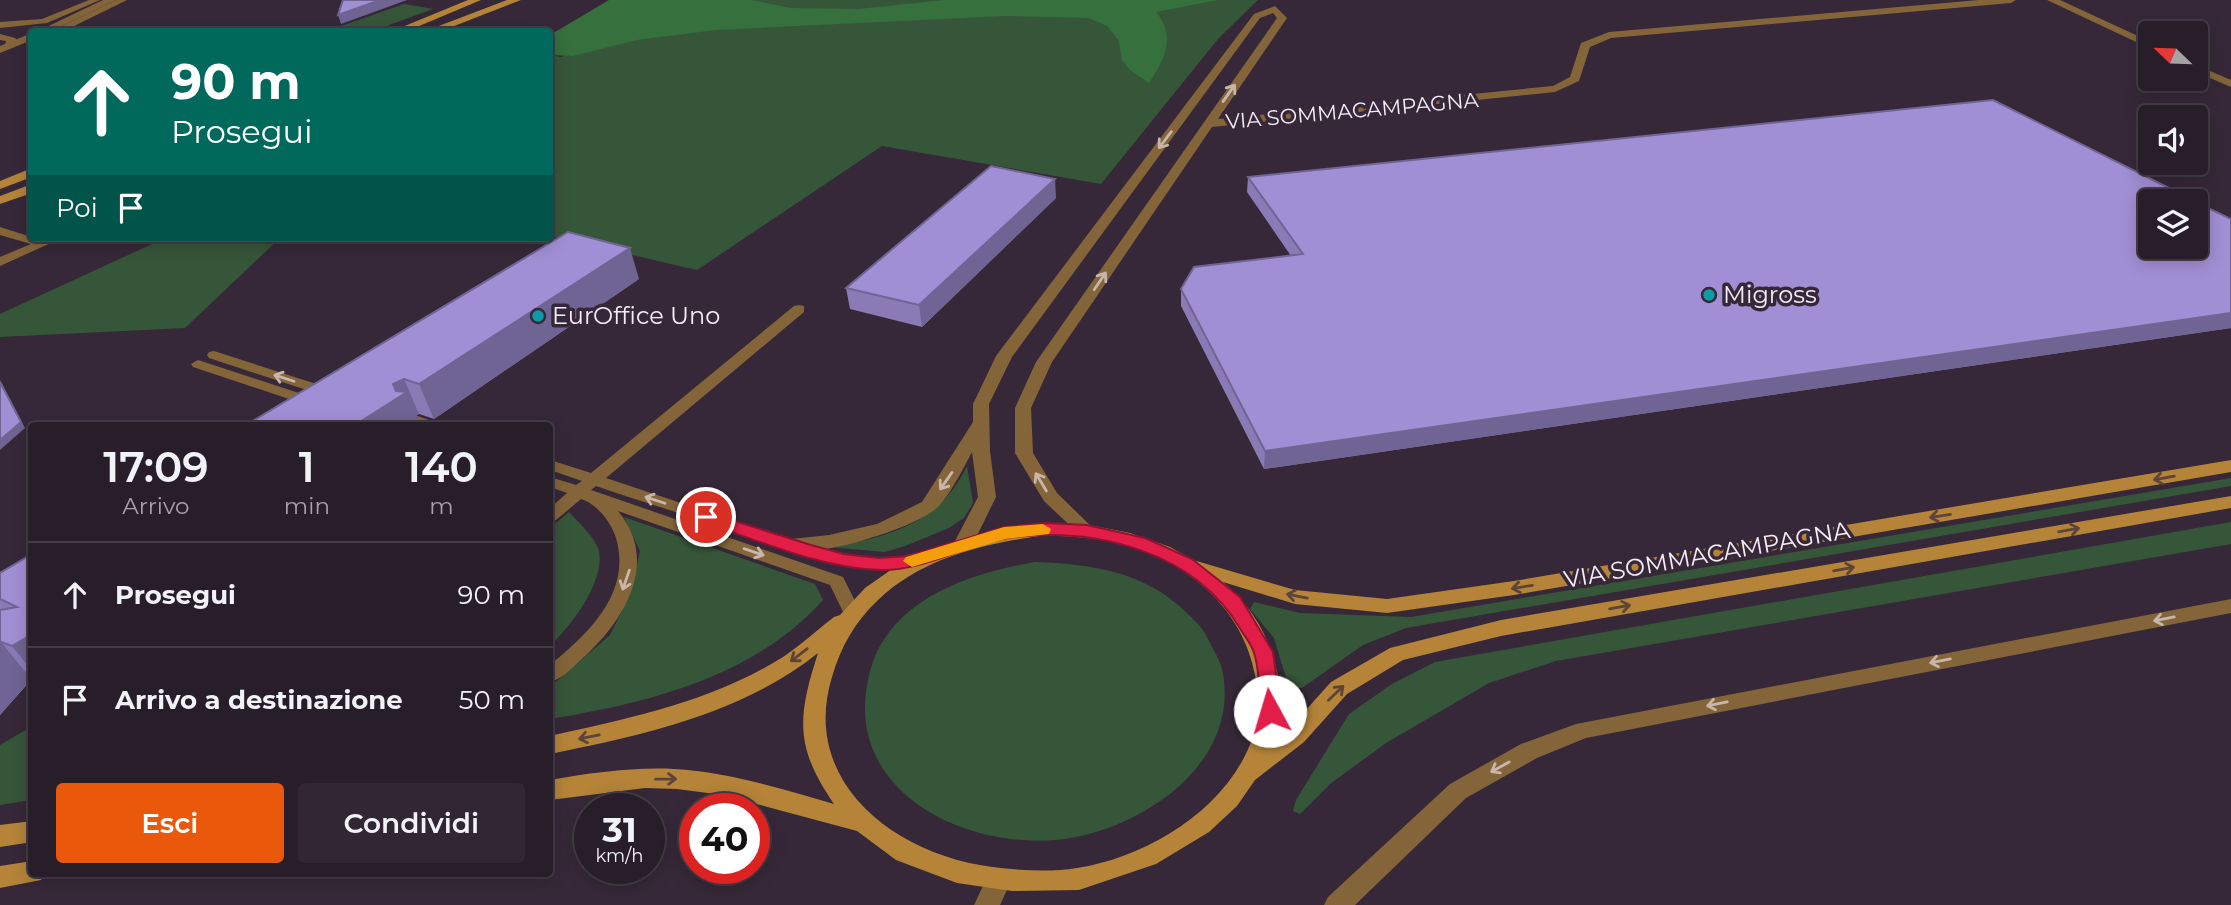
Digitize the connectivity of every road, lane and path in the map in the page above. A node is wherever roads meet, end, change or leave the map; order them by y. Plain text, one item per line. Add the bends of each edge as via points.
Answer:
1 (96, 0) edge
2 (111, 0) edge
3 (123, 0) edge
4 (476, 0) edge
5 (516, 0) edge
6 (2011, 0) edge
7 (2052, 0) edge
8 (2074, 0) edge
9 (1278, 5) edge
10 (0, 25) edge
11 (50, 28) edge
12 (63, 28) edge
13 (405, 28) edge
14 (439, 28) edge
15 (2138, 29) edge
16 (28, 38) edge
17 (2138, 40) edge
18 (2, 47) edge
19 (2208, 61) edge
20 (2231, 72) edge
21 (2208, 73) edge
22 (2231, 84) edge
23 (1207, 124) junction
24 (28, 173) edge
25 (0, 183) edge
26 (28, 190) edge
27 (0, 200) edge
28 (0, 231) edge
29 (28, 240) edge
30 (36, 242) edge
31 (47, 242) edge
32 (42, 244) junction
33 (0, 262) edge
34 (799, 309) dead end
35 (214, 355) dead end
36 (198, 364) dead end
37 (349, 399) edge
38 (331, 409) edge
39 (980, 422) junction
40 (2231, 466) edge
41 (553, 468) edge
42 (553, 483) edge
43 (590, 490) junction
44 (2231, 502) edge
45 (553, 514) edge
46 (1087, 531) junction
47 (964, 543) junction
48 (789, 545) junction
49 (933, 554) junction
50 (1186, 563) junction
51 (2231, 606) edge
52 (852, 613) junction
53 (553, 673) edge
54 (553, 744) edge
55 (1251, 772) junction
56 (553, 790) edge
57 (859, 821) junction
58 (28, 832) edge
59 (0, 836) edge
60 (28, 873) edge
61 (0, 877) edge
62 (998, 881) junction
63 (987, 905) edge
64 (1337, 905) edge

1 - 10 lane via 44,21
2 - 11 street
3 - 12 lane
4 - 13 street
5 - 14 street
6 - 23 street, VIA SOMMACAMPAGNA via 1609,35 1585,45 1575,79 1555,89
7 - 17 street
8 - 15 street
23 -> 9 street via 1282,18
9 -> 39 street via 1257,16 1004,356 981,404
16 - 18 street
19 - 20 street
21 - 22 street
46 -> 23 street via 1050,497 1024,453 1023,408 1044,362
24 - 25 street
26 - 27 street
28 - 29 lane
30 - 32 lane
31 - 32 lane
32 - 33 lane
34 - 43 lane
37 -> 35 lane
36 - 38 lane
39 - 47 street via 986,497
39 -> 48 street via 929,506 882,529
40 -> 50 street, VIA SOMMACAMPAGNA via 1387,606 1295,597
41 - 43 lane
42 - 43 lane
43 - 45 lane
48 -> 43 lane
43 -> 52 lane via 837,581
43 -> 53 lane via 622,529 631,566 615,610 586,647
55 -> 44 street, VIA SOMMACAMPAGNA via 1296,736 1339,688 1397,654 1502,628
46 - 47 street, VIA SOMMACAMPAGNA via 1004,533
46 - 50 street, VIA SOMMACAMPAGNA via 1139,542
47 - 49 street, VIA SOMMACAMPAGNA
48 - 49 lane via 879,564
49 - 52 street, VIA SOMMACAMPAGNA via 889,580
50 - 55 street, VIA SOMMACAMPAGNA via 1234,602 1264,652 1270,711
51 -> 64 street via 1584,730 1529,751 1458,790
52 -> 54 street, VIA SOMMACAMPAGNA via 792,662 705,705 629,729
52 - 57 street, VIA SOMMACAMPAGNA via 822,661 812,715 823,770
55 - 62 street, VIA SOMMACAMPAGNA via 1210,820 1149,858 1076,880
56 -> 57 street, VIA SOMMACAMPAGNA via 616,780 677,779 731,787
57 - 62 street, VIA SOMMACAMPAGNA via 898,849 944,870
58 - 59 street
60 - 61 street
62 - 63 street

